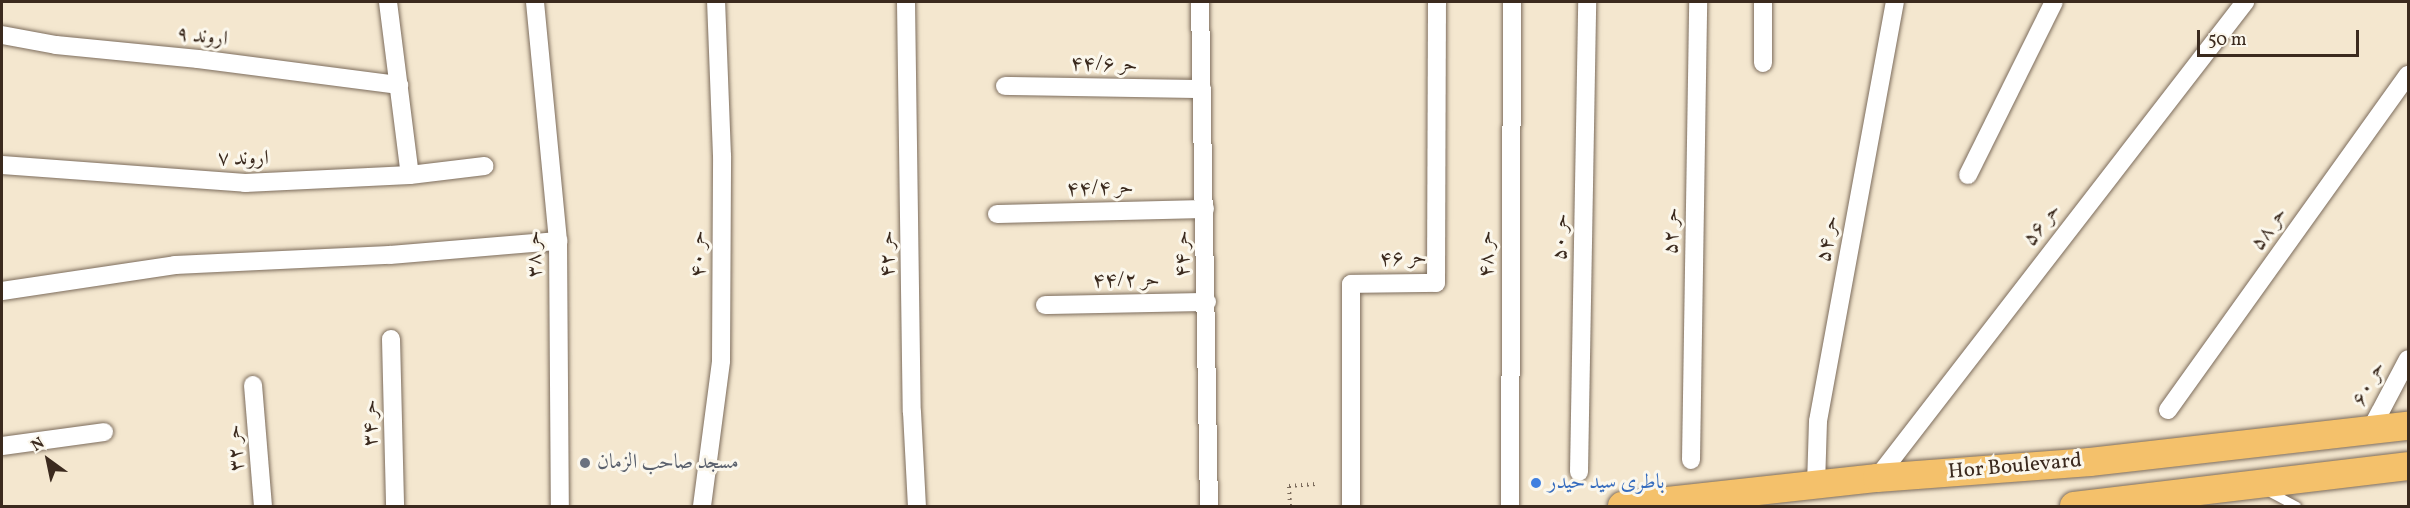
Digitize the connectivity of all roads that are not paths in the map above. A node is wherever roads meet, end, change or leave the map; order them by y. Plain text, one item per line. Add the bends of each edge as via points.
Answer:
1 (388, 2) edge
2 (535, 2) edge
3 (716, 2) edge
4 (906, 2) edge
5 (1200, 2) edge
6 (1437, 2) edge
7 (1512, 2) edge
8 (1587, 2) edge
9 (1698, 2) edge
10 (1763, 2) edge
11 (1895, 2) edge
12 (2054, 2) edge
13 (2245, 2) edge
14 (2, 34) edge
15 (1763, 63) dead end
16 (2409, 75) edge
17 (399, 85) junction
18 (1005, 86) dead end
19 (1202, 89) junction
20 (2, 165) edge
21 (484, 166) dead end
22 (410, 174) junction
23 (1968, 175) dead end
24 (1205, 208) junction
25 (997, 214) dead end
26 (558, 241) junction
27 (2, 291) edge
28 (1207, 302) junction
29 (1046, 305) dead end
30 (391, 339) dead end
31 (2409, 359) edge
32 (253, 385) dead end
33 (2168, 411) dead end
34 (2409, 426) edge
35 (2370, 431) junction
36 (104, 432) dead end
37 (2, 446) edge
38 (1691, 460) dead end
39 (2090, 462) junction
40 (2409, 466) edge
41 (1579, 472) dead end
42 (1876, 478) junction
43 (1816, 485) junction
44 (2256, 485) junction
45 (2084, 506) edge
46 (263, 507) edge
47 (395, 507) edge
48 (560, 507) edge
49 (702, 507) edge
50 (917, 507) edge
51 (1209, 507) edge
52 (1351, 507) edge
53 (1510, 507) edge
54 (1622, 507) edge
55 (2296, 507) edge

1 - 17 street
2 - 26 street, حر ۳۸
3 - 49 street, حر ۴۰ via 722,156 721,361
4 - 50 street, حر ۴۲
5 - 19 street, حر ۴۴
6 - 52 street, حر ۴۶ via 1436,283 1351,284
7 - 53 street, حر ۴۸
8 - 41 street, حر ۵۰
9 - 38 street, حر ۵۲
10 - 15 street
11 - 43 street, حر ۵۴ via 1818,421
12 - 23 street
13 - 42 street, حر ۵۶
14 - 17 street, اروند ۹ via 56,45
16 - 33 street, حر ۵۸
17 - 22 street
18 - 19 street, حر ۴۴/۶
19 - 24 street, حر ۴۴
20 - 22 street, اروند ۷ via 245,183
21 - 22 street, اروند ۷
24 - 25 street, حر ۴۴/۴
24 - 28 street, حر ۴۴
26 - 27 street via 390,255 175,265
26 - 48 street, حر ۳۸
28 - 29 street, حر ۴۴/۲
28 - 51 street, حر ۴۴
30 - 47 street, حر ۳۴
31 - 35 street, حر ۶۰
32 - 46 street, حر ۳۲
34 - 35 main road, Hor Boulevard
35 - 39 main road, Hor Boulevard
36 - 37 street
39 - 42 main road, Hor Boulevard
39 - 45 main road
40 - 44 main road
42 - 43 main road, Hor Boulevard
43 - 54 main road, Hor Boulevard
44 - 45 main road
44 - 55 lane

